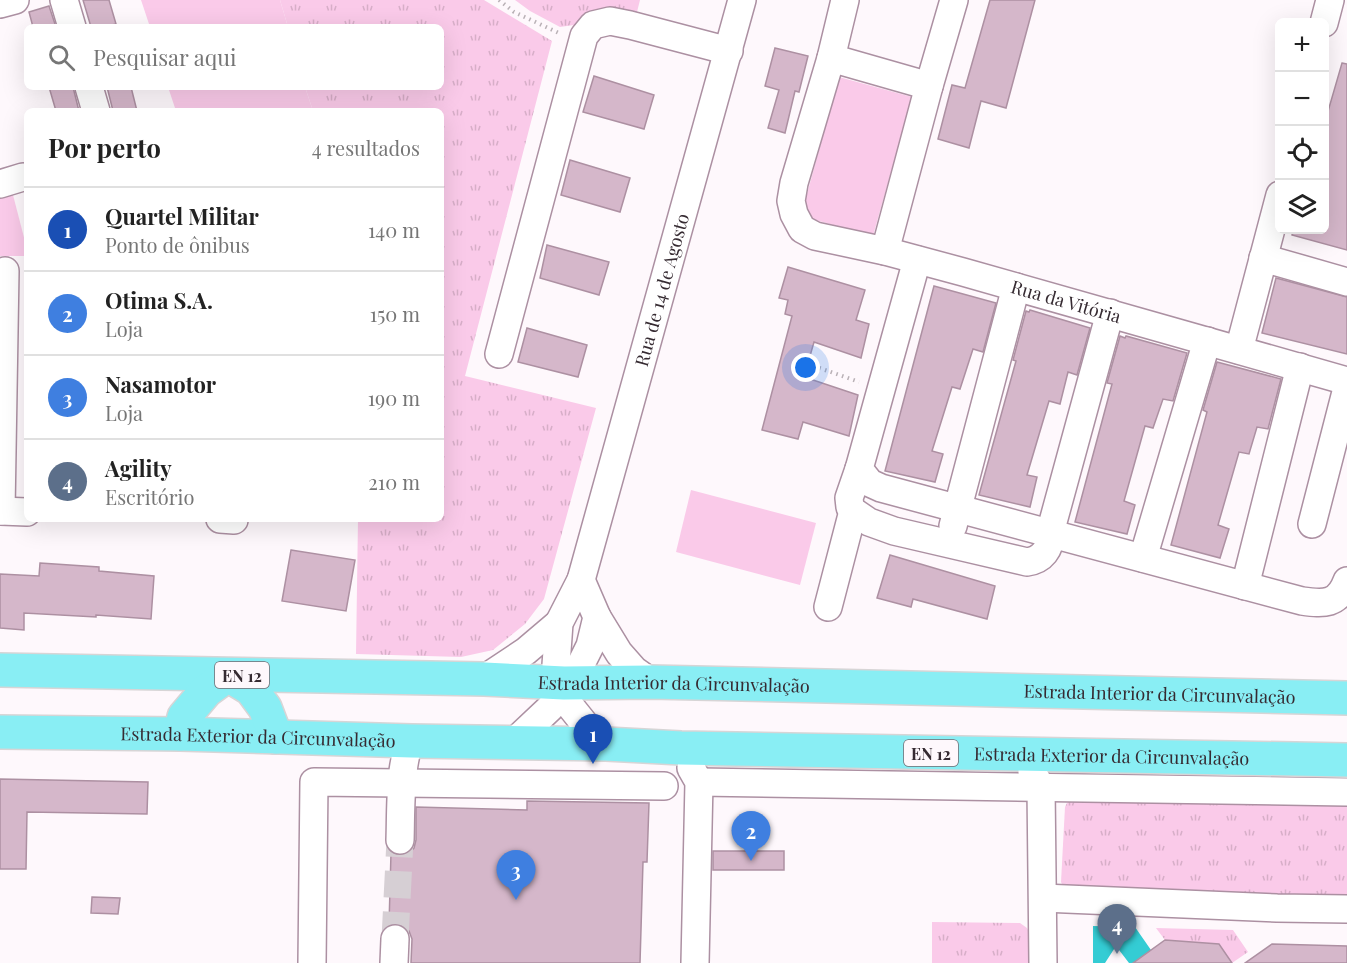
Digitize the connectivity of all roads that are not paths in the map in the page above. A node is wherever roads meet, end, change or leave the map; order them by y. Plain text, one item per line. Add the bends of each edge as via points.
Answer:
1 (15, 0) edge
2 (64, 0) edge
3 (742, 0) edge
4 (845, 0) edge
5 (954, 0) edge
6 (1330, 0) edge
7 (0, 4) edge
8 (1325, 18) edge
9 (71, 24) edge
10 (729, 51) junction
11 (831, 58) junction
12 (929, 86) junction
13 (90, 90) edge
14 (95, 108) edge
15 (1275, 214) edge
16 (885, 251) junction
17 (1263, 258) junction
18 (917, 260) junction
19 (11, 271) edge
20 (1347, 282) edge
21 (1016, 287) junction
22 (1110, 314) junction
23 (1207, 341) junction
24 (1239, 350) junction
25 (498, 354) dead end
26 (1300, 367) junction
27 (1347, 381) edge
28 (1347, 388) edge
29 (859, 469) junction
30 (957, 509) junction
31 (0, 511) edge
32 (853, 511) junction
33 (24, 512) edge
34 (1312, 524) dead end
35 (1050, 533) junction
36 (948, 544) junction
37 (1143, 558) junction
38 (581, 580) junction
39 (1347, 581) edge
40 (1245, 586) junction
41 (828, 607) dead end
42 (597, 617) junction
43 (559, 623) junction
44 (0, 670) edge
45 (228, 675) junction
46 (484, 679) junction
47 (651, 682) junction
48 (564, 683) junction
49 (1347, 698) edge
50 (0, 732) edge
51 (180, 734) junction
52 (276, 737) junction
53 (412, 741) junction
54 (514, 742) junction
55 (606, 744) junction
56 (681, 748) junction
57 (1022, 754) junction
58 (1151, 756) junction
59 (1347, 760) edge
60 (402, 782) junction
61 (699, 782) junction
62 (663, 786) dead end
63 (1041, 787) junction
64 (1177, 788) junction
65 (1347, 792) edge
66 (400, 840) tunnel mouth
67 (1043, 898) junction
68 (1347, 909) edge
69 (312, 963) edge
70 (695, 963) edge
71 (1043, 963) edge

1 - 7 street
2 - 9 street
3 - 10 street, Rua de 14 de Agosto
4 - 11 street
5 - 12 street
6 - 8 street
10 - 25 street via 610,21 593,25 584,36
10 - 38 street, Rua de 14 de Agosto
11 - 12 street
11 - 16 street, Rua da Vitória via 790,201 802,229 815,236
12 - 16 street
13 - 14 street
15 - 17 street
16 - 18 street, Rua da Vitória
17 - 20 street
17 - 24 street
18 - 21 street, Rua da Vitória
18 - 29 street
19 - 31 street
21 - 22 street, Rua da Vitória
21 - 30 street
22 - 23 street, Rua da Vitória
22 - 35 street
23 - 24 street, Rua da Vitória
23 - 37 street
24 - 26 street, Rua da Vitória
26 - 27 street, Rua da Vitória
26 - 40 street
28 - 34 street
29 - 30 street via 875,486
29 - 32 street via 849,498
30 - 35 street
30 - 36 street
31 - 33 street
32 - 36 street via 894,531
32 - 41 street
35 - 36 street via 1045,553 1027,562
35 - 37 street
37 - 40 street
38 - 42 street
38 - 43 street, Rua de 14 de Agosto
39 - 40 street via 1342,594 1319,604
42 - 47 street via 634,670
42 - 48 street via 581,664
43 - 46 street, Rua de 14 de Agosto
43 - 48 street, Rua de 14 de Agosto via 556,665
44 - 45 main road, Estrada Interior da Circunvalação / EN 12
45 - 46 main road, Estrada Interior da Circunvalação / EN 12
45 - 51 main road via 206,691 184,717
45 - 52 main road via 251,689 265,708
46 - 48 main road, Estrada Interior da Circunvalação / EN 12
47 - 48 main road, Estrada Interior da Circunvalação / EN 12
47 - 49 main road, Estrada Interior da Circunvalação / EN 12
48 - 54 street via 550,708
48 - 55 street, Rua de 14 de Agosto via 571,707
50 - 51 main road, Estrada Exterior da Circunvalação / EN 12
51 - 52 main road, Estrada Exterior da Circunvalação / EN 12
52 - 53 main road, Estrada Exterior da Circunvalação / EN 12
53 - 54 main road, Estrada Exterior da Circunvalação / EN 12
53 - 60 street via 403,761
54 - 55 main road, Estrada Exterior da Circunvalação / EN 12
55 - 56 main road, Estrada Exterior da Circunvalação / EN 12
56 - 57 main road, Estrada Exterior da Circunvalação / EN 12
56 - 61 street
57 - 58 main road, Estrada Exterior da Circunvalação / EN 12
57 - 63 street
58 - 59 main road, Estrada Exterior da Circunvalação / EN 12
58 - 64 street
60 - 62 street
60 - 66 street
60 - 69 street via 314,782
61 - 63 street
61 - 70 street
63 - 64 street
63 - 67 street
64 - 65 street
67 - 68 street
67 - 71 street

